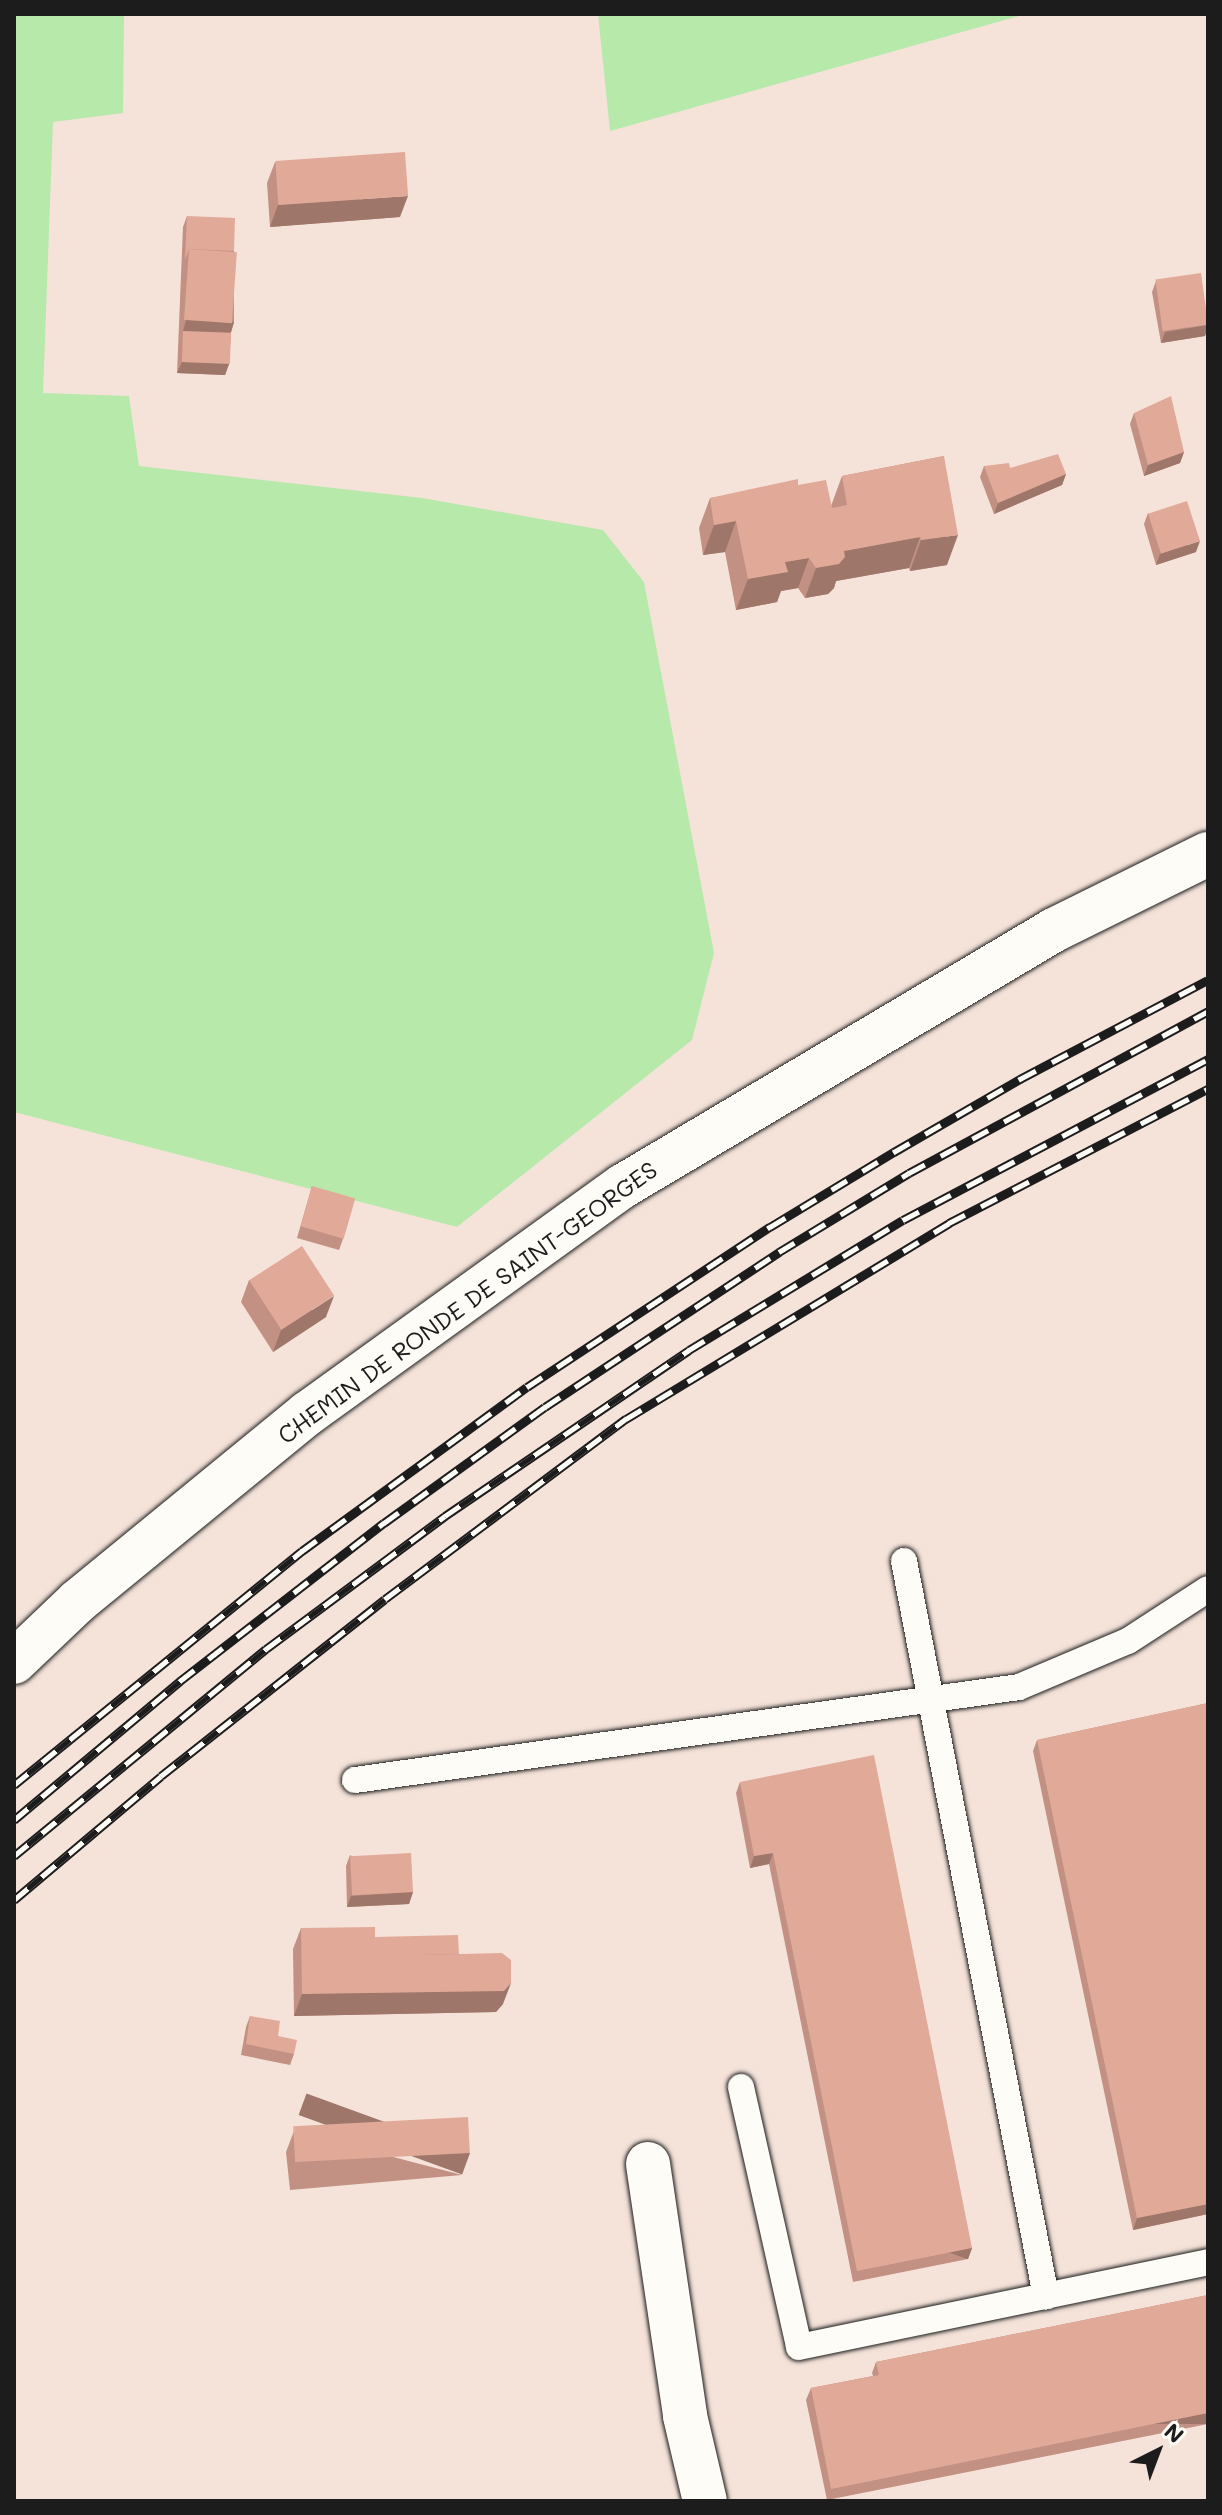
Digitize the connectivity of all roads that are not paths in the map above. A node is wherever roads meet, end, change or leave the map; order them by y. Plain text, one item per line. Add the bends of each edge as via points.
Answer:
1 (1208, 854) edge
2 (904, 1561) dead end
3 (1208, 1589) edge
4 (14, 1662) edge
5 (931, 1700) junction
6 (355, 1780) dead end
7 (741, 2087) dead end
8 (648, 2164) dead end
9 (1208, 2262) edge
10 (1046, 2296) junction
11 (705, 2501) edge

1 - 4 street, CHEMIN DE RONDE DE SAINT-GEORGES via 1054,930 623,1186 308,1413 78,1601
2 - 5 lane
3 - 5 lane via 1128,1641 1019,1687
5 - 6 lane
5 - 10 lane
7 - 10 lane via 799,2347
8 - 11 street via 685,2416
9 - 10 lane

